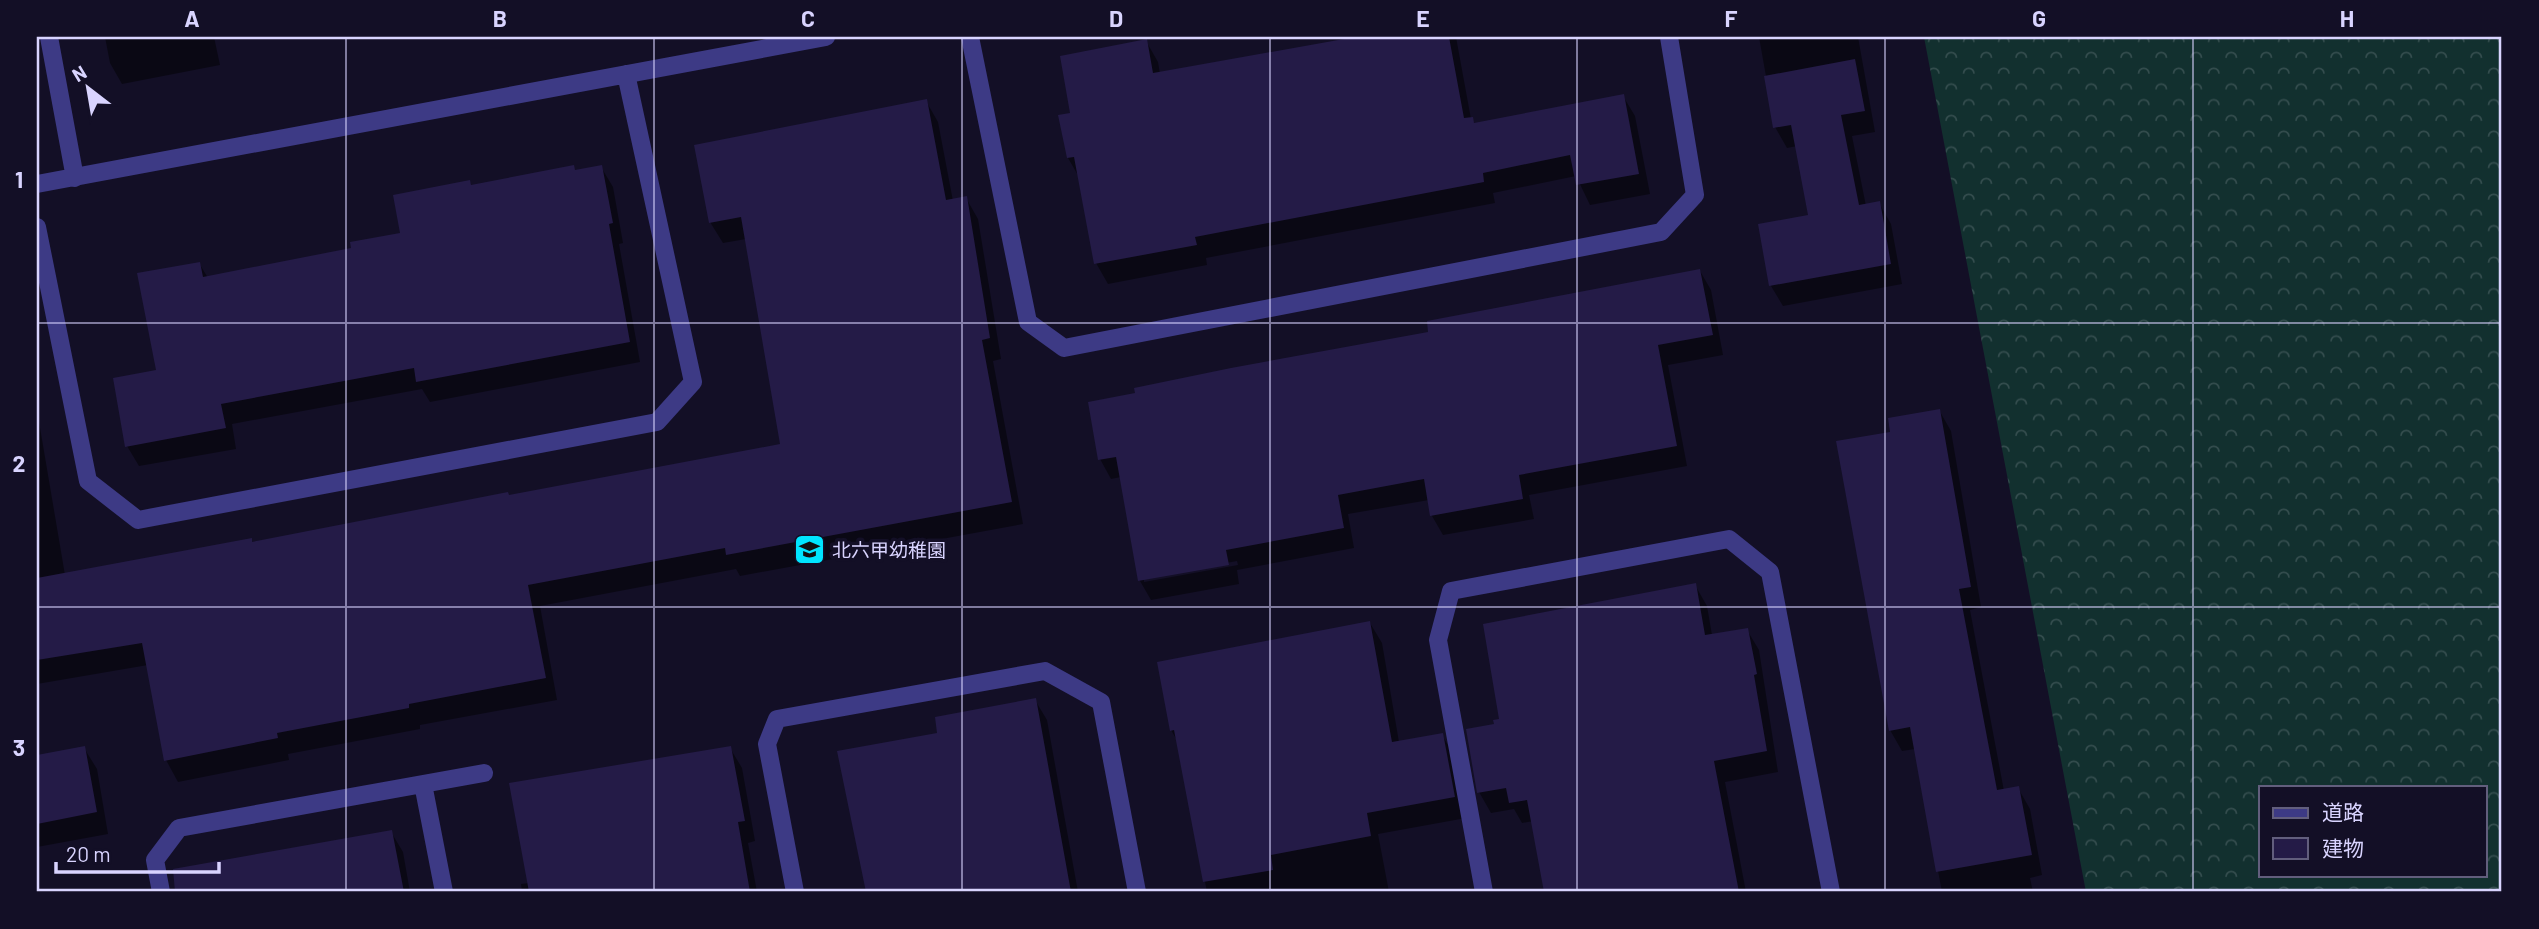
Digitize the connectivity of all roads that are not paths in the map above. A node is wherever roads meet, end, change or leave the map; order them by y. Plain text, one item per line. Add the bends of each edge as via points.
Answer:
1 (48, 37) edge
2 (826, 37) edge
3 (970, 37) edge
4 (1668, 37) edge
5 (626, 74) junction
6 (75, 178) junction
7 (37, 184) edge
8 (37, 227) edge
9 (484, 773) dead end
10 (423, 784) junction
11 (161, 892) edge
12 (444, 892) edge
13 (794, 892) edge
14 (1137, 892) edge
15 (1484, 892) edge
16 (1831, 892) edge

1 - 6 street
2 - 5 street
3 - 4 street via 1028,321 1064,348 1661,232 1695,195
5 - 6 street
5 - 8 street via 693,382 657,422 138,520 88,481
6 - 7 street
9 - 10 street
10 - 11 street via 179,828 155,860
10 - 12 street
13 - 14 street via 767,744 777,719 1045,671 1101,702
15 - 16 street via 1438,640 1451,591 1729,539 1770,572

